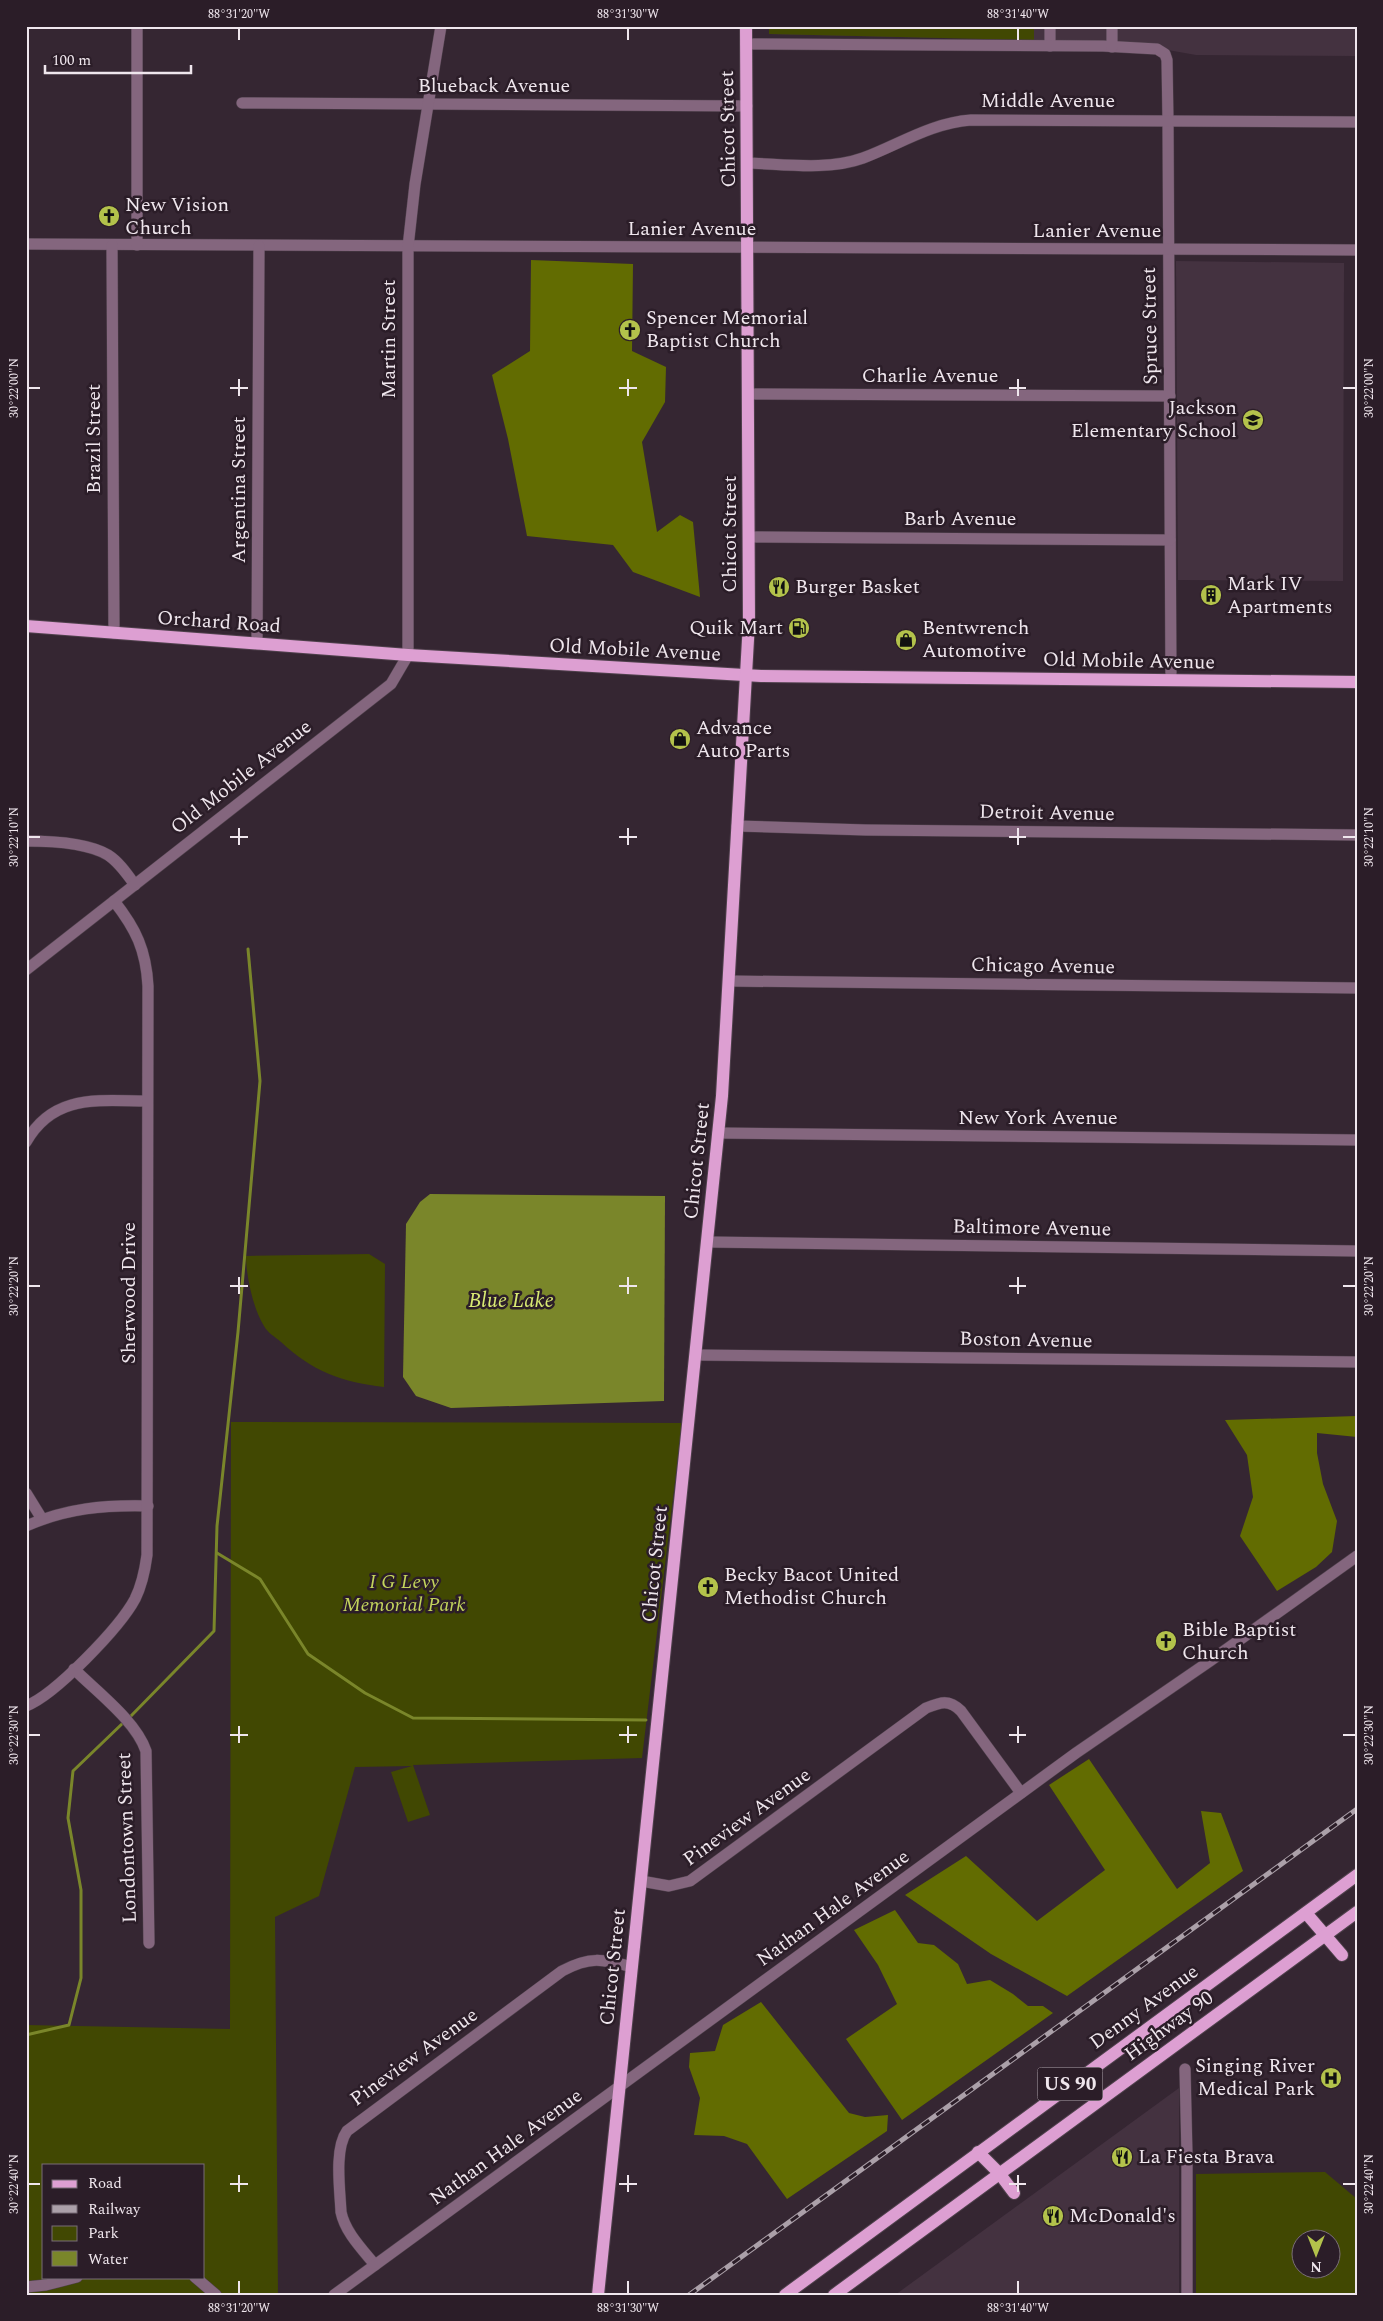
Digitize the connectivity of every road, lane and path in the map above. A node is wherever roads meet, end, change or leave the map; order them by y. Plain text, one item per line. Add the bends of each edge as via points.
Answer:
1 (137, 26) edge
2 (441, 26) edge
3 (746, 26) edge
4 (1050, 26) edge
5 (1112, 26) edge
6 (746, 44) junction
7 (1050, 46) junction
8 (1112, 47) junction
9 (242, 102) dead end
10 (428, 104) junction
11 (747, 106) junction
12 (1168, 121) junction
13 (1357, 122) edge
14 (747, 163) junction
15 (26, 244) edge
16 (112, 245) junction
17 (136, 245) junction
18 (259, 246) junction
19 (408, 246) junction
20 (748, 248) junction
21 (1168, 250) junction
22 (1357, 250) edge
23 (749, 394) junction
24 (1170, 396) junction
25 (749, 537) junction
26 (1170, 540) junction
27 (26, 626) edge
28 (114, 633) junction
29 (257, 644) junction
30 (408, 655) junction
31 (747, 676) junction
32 (1171, 680) junction
33 (1357, 682) edge
34 (737, 826) junction
35 (1357, 834) edge
36 (26, 841) edge
37 (135, 884) junction
38 (114, 901) junction
39 (26, 970) edge
40 (729, 981) junction
41 (1357, 988) edge
42 (147, 1101) junction
43 (718, 1133) junction
44 (1357, 1140) edge
45 (26, 1142) edge
46 (708, 1242) junction
47 (1357, 1251) edge
48 (696, 1355) junction
49 (1357, 1362) edge
50 (26, 1493) edge
51 (148, 1506) junction
52 (42, 1519) junction
53 (26, 1526) edge
54 (1357, 1556) edge
55 (74, 1669) junction
56 (26, 1706) edge
57 (1021, 1793) junction
58 (1357, 1875) edge
59 (641, 1881) junction
60 (1357, 1912) edge
61 (1306, 1913) junction
62 (1325, 1935) junction
63 (149, 1943) dead end
64 (1342, 1955) dead end
65 (632, 1967) junction
66 (1185, 2069) dead end
67 (619, 2087) junction
68 (978, 2152) junction
69 (1000, 2173) junction
70 (1014, 2193) dead end
71 (375, 2265) junction
72 (73, 2278) edge
73 (196, 2278) edge
74 (26, 2287) edge
75 (216, 2295) edge
76 (334, 2295) edge
77 (598, 2295) edge
78 (785, 2295) edge
79 (834, 2295) edge
80 (1187, 2295) edge

1 - 17 street
2 - 10 street, Martin Street
3 - 6 main road, Chicot Street
4 - 7 street
5 - 8 street
6 - 7 street
6 - 11 main road, Chicot Street
7 - 8 street
8 - 12 street, Spruce Street via 1157,49 1165,54
9 - 10 street, Blueback Avenue
10 - 11 street, Blueback Avenue
10 - 19 street, Martin Street
11 - 14 main road, Chicot Street
12 - 13 street, Middle Avenue
12 - 14 street, Middle Avenue via 957,121 918,133 846,163
12 - 21 street, Spruce Street
14 - 20 main road, Chicot Street
15 - 16 street, Lanier Avenue
16 - 17 street, Lanier Avenue
16 - 28 street, Brazil Street
17 - 18 street, Lanier Avenue
18 - 19 street, Lanier Avenue
18 - 29 street, Argentina Street
19 - 20 street, Lanier Avenue
19 - 30 street, Martin Street
20 - 21 street, Lanier Avenue
20 - 23 main road, Chicot Street
21 - 22 street, Lanier Avenue
21 - 24 street, Spruce Street
23 - 24 street, Charlie Avenue
23 - 25 main road, Chicot Street
24 - 26 street, Spruce Street
25 - 26 street, Barb Avenue
25 - 31 main road, Chicot Street
26 - 32 street, Spruce Street
27 - 28 main road, Orchard Road
28 - 29 main road, Orchard Road
29 - 30 main road, Orchard Road
30 - 31 main road, Old Mobile Avenue
30 - 37 street, Old Mobile Avenue via 391,684
31 - 32 main road, Old Mobile Avenue
31 - 34 main road, Chicot Street
32 - 33 main road, Old Mobile Avenue
34 - 35 street, Detroit Avenue
34 - 40 main road, Chicot Street
36 - 37 street via 96,849 117,862
37 - 38 street, Old Mobile Avenue
38 - 39 street, Old Mobile Avenue
38 - 42 street, Sherwood Drive via 138,937 147,970
40 - 41 street, Chicago Avenue
40 - 43 main road, Chicot Street
42 - 45 street via 84,1101 60,1108 45,1118
42 - 51 street, Sherwood Drive
43 - 44 street, New York Avenue
43 - 46 main road, Chicot Street
46 - 47 street, Baltimore Avenue
46 - 48 main road, Chicot Street
48 - 49 street, Boston Avenue
48 - 59 main road, Chicot Street
50 - 52 street
51 - 52 street via 99,1506
51 - 55 street, Sherwood Drive via 145,1570 136,1598 118,1626
52 - 53 street
54 - 57 street, Nathan Hale Avenue
55 - 56 street, Sherwood Drive via 52,1691
55 - 63 street, Londontown Street via 134,1728 146,1751
57 - 59 street, Pineview Avenue via 971,1722 949,1702 943,1702 926,1708 690,1881 669,1886
57 - 67 street, Nathan Hale Avenue
58 - 61 main road, Denny Avenue / US 90
59 - 65 main road, Chicot Street
60 - 62 main road, Highway 90 / US 90
61 - 62 main road
61 - 68 main road, Denny Avenue / US 90
62 - 64 main road
62 - 69 main road, Highway 90 / US 90
65 - 67 main road, Chicot Street
65 - 71 street, Pineview Avenue via 590,1959 562,1971 347,2131 342,2137 339,2152 341,2212 351,2234
66 - 80 street
67 - 71 street, Nathan Hale Avenue
67 - 77 main road, Chicot Street
68 - 69 main road
68 - 78 main road, Denny Avenue / US 90
69 - 70 main road
69 - 79 main road, Highway 90 / US 90
71 - 76 street, Nathan Hale Avenue
72 - 74 street
73 - 75 street

